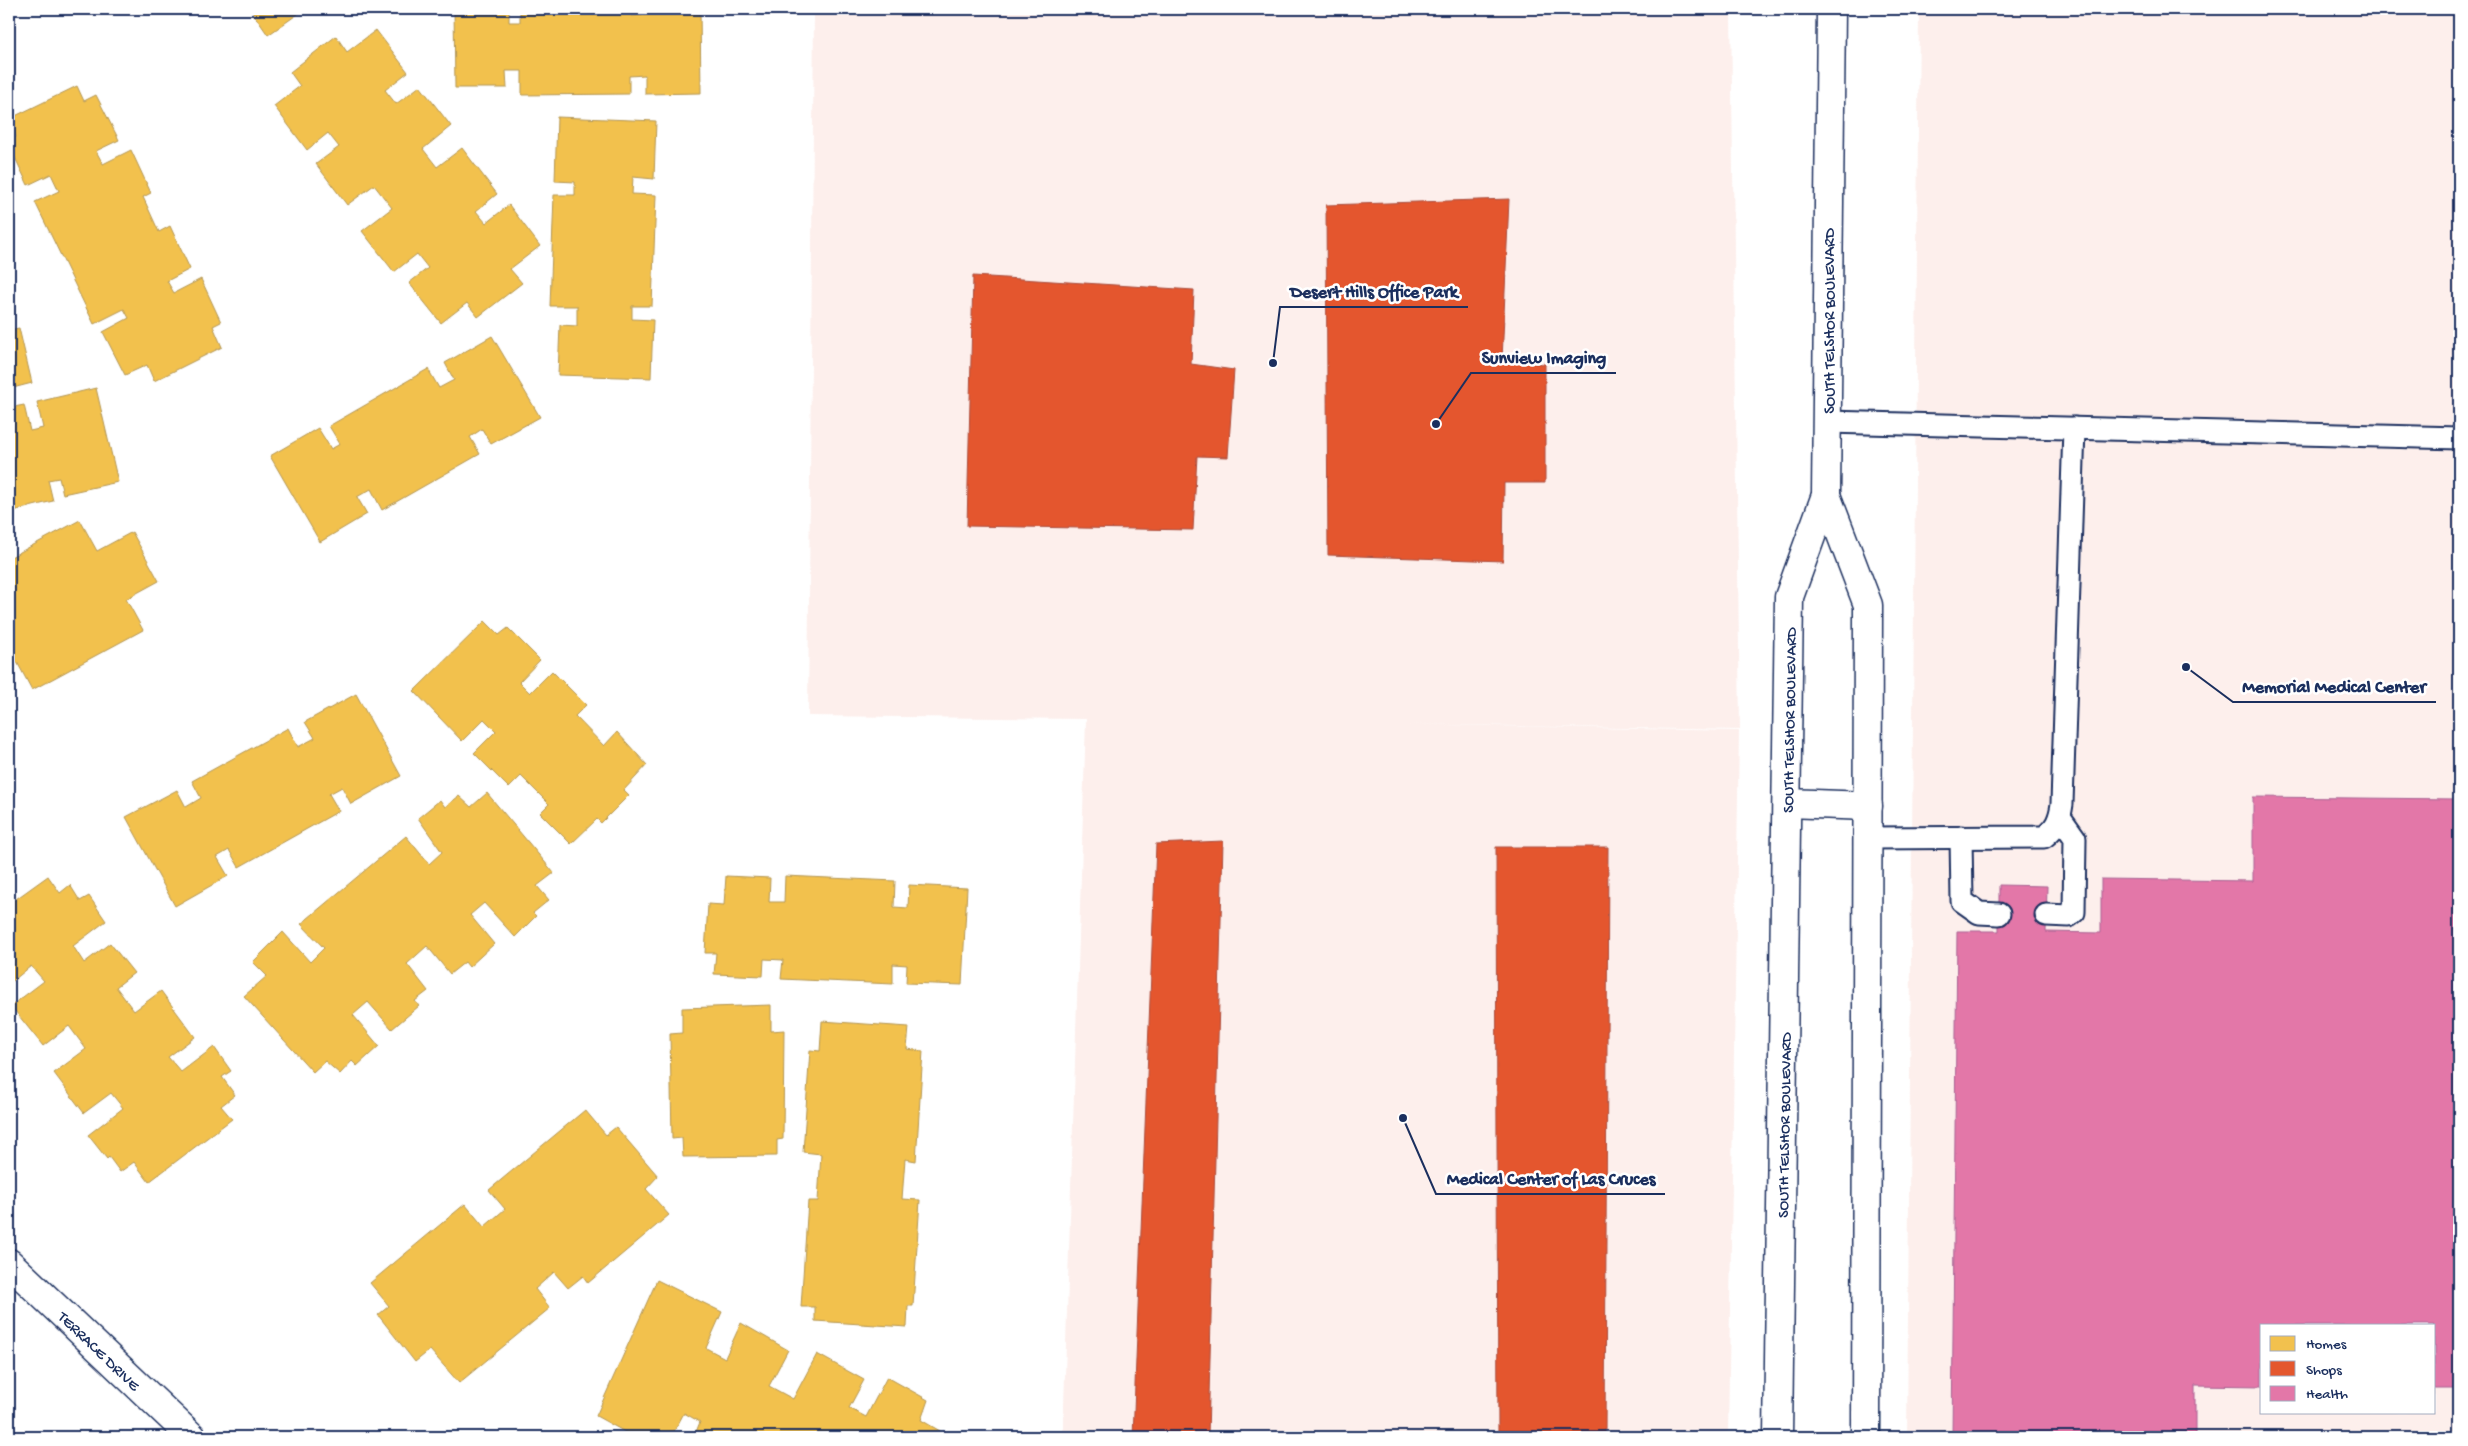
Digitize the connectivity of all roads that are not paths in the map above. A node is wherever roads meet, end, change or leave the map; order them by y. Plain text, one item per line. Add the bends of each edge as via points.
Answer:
1 (1831, 9) edge
2 (1827, 422) junction
3 (2074, 428) junction
4 (2459, 438) edge
5 (1826, 495) junction
6 (1787, 803) junction
7 (1868, 806) junction
8 (2061, 811) junction
9 (1961, 837) junction
10 (1868, 838) junction
11 (1999, 914) dead end
12 (2046, 916) dead end
13 (9, 1263) edge
14 (192, 1437) edge
15 (1778, 1437) edge
16 (1866, 1437) edge

1 - 2 main road, SOUTH TELSHOR BOULEVARD
2 - 3 lane
2 - 5 main road, SOUTH TELSHOR BOULEVARD
3 - 4 lane
3 - 8 lane
5 - 6 main road, SOUTH TELSHOR BOULEVARD via 1790,597
5 - 7 main road via 1868,605
6 - 7 main road
6 - 15 main road, SOUTH TELSHOR BOULEVARD
7 - 10 main road
8 - 9 lane via 2053,830 2044,837
8 - 12 lane via 2075,838 2074,912 2069,916
9 - 10 lane
9 - 11 lane via 1962,900 1979,914
10 - 16 main road
13 - 14 main road, TERRACE DRIVE

